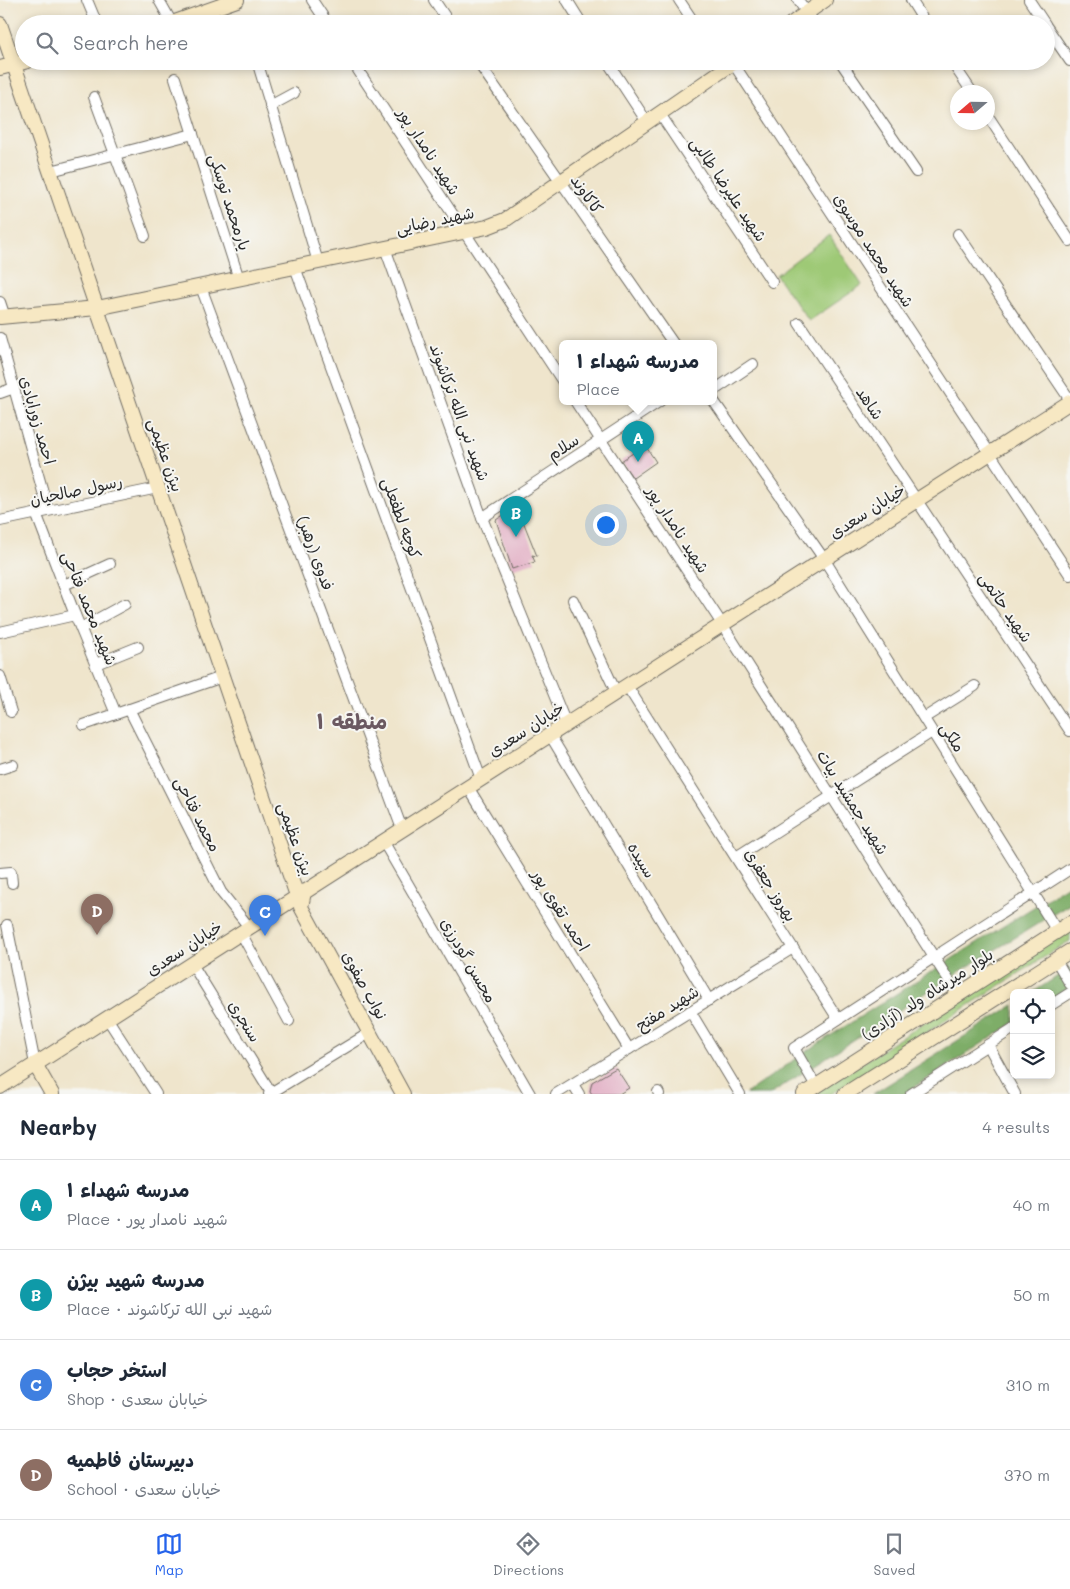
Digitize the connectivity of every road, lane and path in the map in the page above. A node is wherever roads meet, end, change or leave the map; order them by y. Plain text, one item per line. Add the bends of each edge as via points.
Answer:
1 (87, 0) edge
2 (159, 0) edge
3 (236, 0) edge
4 (312, 0) edge
5 (434, 0) edge
6 (567, 0) edge
7 (679, 0) edge
8 (798, 0) edge
9 (825, 0) edge
10 (911, 0) edge
11 (1029, 0) edge
12 (93, 15) edge
13 (166, 15) edge
14 (193, 15) edge
15 (322, 15) edge
16 (444, 15) edge
17 (576, 15) edge
18 (689, 15) edge
19 (809, 15) edge
20 (813, 15) edge
21 (920, 15) edge
22 (1039, 15) edge
23 (1, 30) edge
24 (1055, 38) edge
25 (1070, 61) edge
26 (7, 66) edge
27 (260, 70) edge
28 (358, 70) edge
29 (483, 70) edge
30 (613, 70) edge
31 (721, 70) edge
32 (733, 70) edge
33 (846, 70) edge
34 (957, 70) edge
35 (175, 78) dead end
36 (967, 85) edge
37 (294, 92) dead end
38 (94, 98) dead end
39 (270, 106) junction
40 (660, 114) junction
41 (648, 122) junction
42 (995, 127) edge
43 (193, 134) junction
44 (115, 155) junction
45 (51, 172) junction
46 (916, 172) dead end
47 (561, 182) junction
48 (464, 232) junction
49 (958, 234) dead end
50 (145, 236) dead end
51 (1070, 242) edge
52 (385, 248) junction
53 (318, 262) junction
54 (295, 267) junction
55 (239, 279) junction
56 (772, 282) dead end
57 (201, 287) junction
58 (0, 302) edge
59 (97, 308) junction
60 (3, 317) edge
61 (799, 323) dead end
62 (671, 340) edge
63 (1, 343) edge
64 (753, 364) dead end
65 (559, 376) edge
66 (14, 388) junction
67 (717, 388) edge
68 (0, 393) edge
69 (1070, 401) edge
70 (578, 405) edge
71 (654, 405) edge
72 (716, 405) edge
73 (601, 440) junction
74 (990, 453) junction
75 (158, 488) junction
76 (916, 500) junction
77 (48, 510) junction
78 (36, 513) junction
79 (482, 518) junction
80 (0, 521) edge
81 (824, 559) junction
82 (110, 564) dead end
83 (1070, 575) edge
84 (64, 585) junction
85 (573, 600) dead end
86 (125, 604) dead end
87 (75, 615) junction
88 (722, 624) junction
89 (81, 628) junction
90 (0, 632) edge
91 (138, 647) dead end
92 (96, 664) junction
93 (0, 676) edge
94 (222, 676) junction
95 (975, 686) dead end
96 (621, 689) junction
97 (129, 709) junction
98 (11, 712) dead end
99 (116, 714) junction
100 (924, 718) junction
101 (566, 724) junction
102 (84, 725) dead end
103 (1070, 731) edge
104 (932, 732) junction
105 (550, 735) junction
106 (13, 765) dead end
107 (0, 769) edge
108 (481, 779) junction
109 (468, 787) junction
110 (832, 796) junction
111 (402, 829) junction
112 (383, 841) junction
113 (736, 857) junction
114 (1070, 869) edge
115 (0, 873) edge
116 (12, 883) dead end
117 (304, 892) junction
118 (1033, 893) junction
119 (1070, 923) edge
120 (7, 925) dead end
121 (245, 930) junction
122 (1057, 931) junction
123 (793, 948) junction
124 (1070, 951) edge
125 (934, 958) junction
126 (1056, 960) junction
127 (192, 964) junction
128 (1070, 984) edge
129 (1070, 993) edge
130 (958, 995) junction
131 (709, 1000) junction
132 (1055, 1002) edge
133 (690, 1011) junction
134 (107, 1018) junction
135 (838, 1018) junction
136 (289, 1021) dead end
137 (1010, 1031) edge
138 (371, 1032) junction
139 (988, 1045) junction
140 (628, 1049) junction
141 (35, 1064) junction
142 (573, 1084) junction
143 (816, 1086) junction
144 (0, 1087) edge
145 (52, 1094) edge
146 (156, 1094) edge
147 (271, 1094) edge
148 (404, 1094) edge
149 (530, 1094) edge
150 (556, 1094) edge
151 (579, 1094) edge
152 (740, 1094) edge
153 (804, 1094) edge
154 (845, 1094) edge
155 (910, 1094) edge
156 (1015, 1094) edge

1 - 12 street
2 - 13 street
3 - 14 main road
4 - 15 street
5 - 16 street
6 - 17 street
7 - 18 street
8 - 19 street
9 - 20 main road
10 - 21 street
11 - 22 street
23 - 26 main road, بیژن عظیمی
24 - 25 street
26 - 45 main road, بیژن عظیمی
27 - 39 street
28 - 48 street, شهید نامدار پور
29 - 47 street, کاکاوند
30 - 41 street
31 - 40 main road, شهید رضایی
32 - 74 street, شهید محمد موسوی
33 - 46 street
34 - 36 street
35 - 43 street, یارمحمد توسکی
37 - 39 street
38 - 44 street
39 - 53 street
40 - 41 main road, شهید رضایی
40 - 56 street, شهید علیرضا طالبی
41 - 47 main road, شهید رضایی
42 - 51 street
43 - 44 street
43 - 55 street, یارمحمد توسکی
44 - 45 street
44 - 50 street
45 - 59 main road, بیژن عظیمی
47 - 48 main road, شهید رضایی via 506,220
47 - 62 street, کاکاوند
48 - 52 main road, شهید رضایی
48 - 65 street, شهید نامدار پور
49 - 69 street
52 - 53 main road, شهید رضایی
52 - 79 street, شهید نبی الله ترکاشوند
53 - 54 main road, شهید رضایی
54 - 55 main road, شهید رضایی
54 - 108 street, کوچه لطفعلی
55 - 57 main road, شهید رضایی
57 - 59 main road, شهید رضایی
57 - 111 street, فدوی (رهبر)
58 - 60 street
59 - 60 main road, شهید رضایی
59 - 75 main road, بیژن عظیمی
61 - 76 street, شاهد
63 - 66 street, احمد زورابادی
64 - 67 street
66 - 68 street
66 - 77 street, احمد زورابادی
69 - 74 main road, خیابان سعدی
70 - 73 street, شهید نامدار پور
71 - 73 street, سلام
72 - 81 street
73 - 79 street, سلام
73 - 88 street, شهید نامدار پور
74 - 76 main road, خیابان سعدی
74 - 83 street, شهید محمد موسوی
75 - 77 street, رسول صالحیان
75 - 94 main road, بیژن عظیمی
76 - 81 main road, خیابان سعدی
76 - 103 street, شهید حاتمی
77 - 78 street, رسول صالحیان
78 - 80 street, رسول صالحیان
78 - 84 street, شهید محمد فتاحی
79 - 101 street, شهید نبی الله ترکاشوند
81 - 88 main road, خیابان سعدی
81 - 100 street, ملکی
82 - 84 street
84 - 87 street, شهید محمد فتاحی
85 - 96 street, بهروز جعفری
86 - 89 street
87 - 89 street, شهید محمد فتاحی
87 - 90 street
88 - 96 main road, خیابان سعدی
88 - 110 street, شهید جمشید بیات
89 - 92 street, شهید محمد فتاحی
91 - 92 street
92 - 99 street, شهید محمد فتاحی
93 - 98 street
94 - 97 street
94 - 117 main road, بیژن عظیمی via 295,890
95 - 100 street
96 - 101 main road, خیابان سعدی
96 - 113 street, بهروز جعفری
97 - 99 street
97 - 121 street, محمد فتاحی via 221,892
99 - 102 street
100 - 104 street, ملکی
101 - 105 main road, خیابان سعدی
104 - 110 street
104 - 118 street, ملکی
105 - 108 main road, خیابان سعدی
105 - 131 street, سپیده
106 - 107 street
108 - 109 main road, خیابان سعدی
109 - 111 main road, خیابان سعدی
109 - 140 street, احمد تقوی پور
110 - 113 street
110 - 125 street, شهید جمشید بیات
111 - 112 main road, خیابان سعدی
112 - 117 main road, خیابان سعدی
112 - 149 street, محسن گودرزی
113 - 123 street, بهروز جعفری
114 - 118 street
115 - 116 street via 10,872
117 - 121 main road, خیابان سعدی
117 - 138 main road, نواب صفوی via 302,907
118 - 122 street, ملکی
118 - 125 street
119 - 122 main road, بلوار میرشاه ولد (آزادی)
120 - 141 street
121 - 127 main road, خیابان سعدی
121 - 136 street, محمد فتاحی
122 - 130 main road, بلوار میرشاه ولد (آزادی)
123 - 131 street, شهید مفتح
123 - 135 street, بهروز جعفری
124 - 126 main road
125 - 130 street, شهید جمشید بیات
125 - 135 street
126 - 128 street
126 - 154 main road
127 - 134 main road, خیابان سعدی
127 - 147 street, سنجری
129 - 132 street
130 - 143 main road, بلوار میرشاه ولد (آزادی)
131 - 133 street, شهید مفتح
133 - 140 street, شهید مفتح
133 - 152 street
134 - 141 main road, خیابان سعدی
134 - 146 street
135 - 143 street via 794,1048
137 - 139 street
138 - 147 street
138 - 148 main road, نواب صفوی
139 - 155 street
139 - 156 street
140 - 142 street, شهید مفتح
141 - 144 main road, خیابان سعدی
141 - 145 main road
142 - 150 street, شهید مفتح
142 - 151 street
143 - 153 main road, بلوار میرشاه ولد (آزادی)

